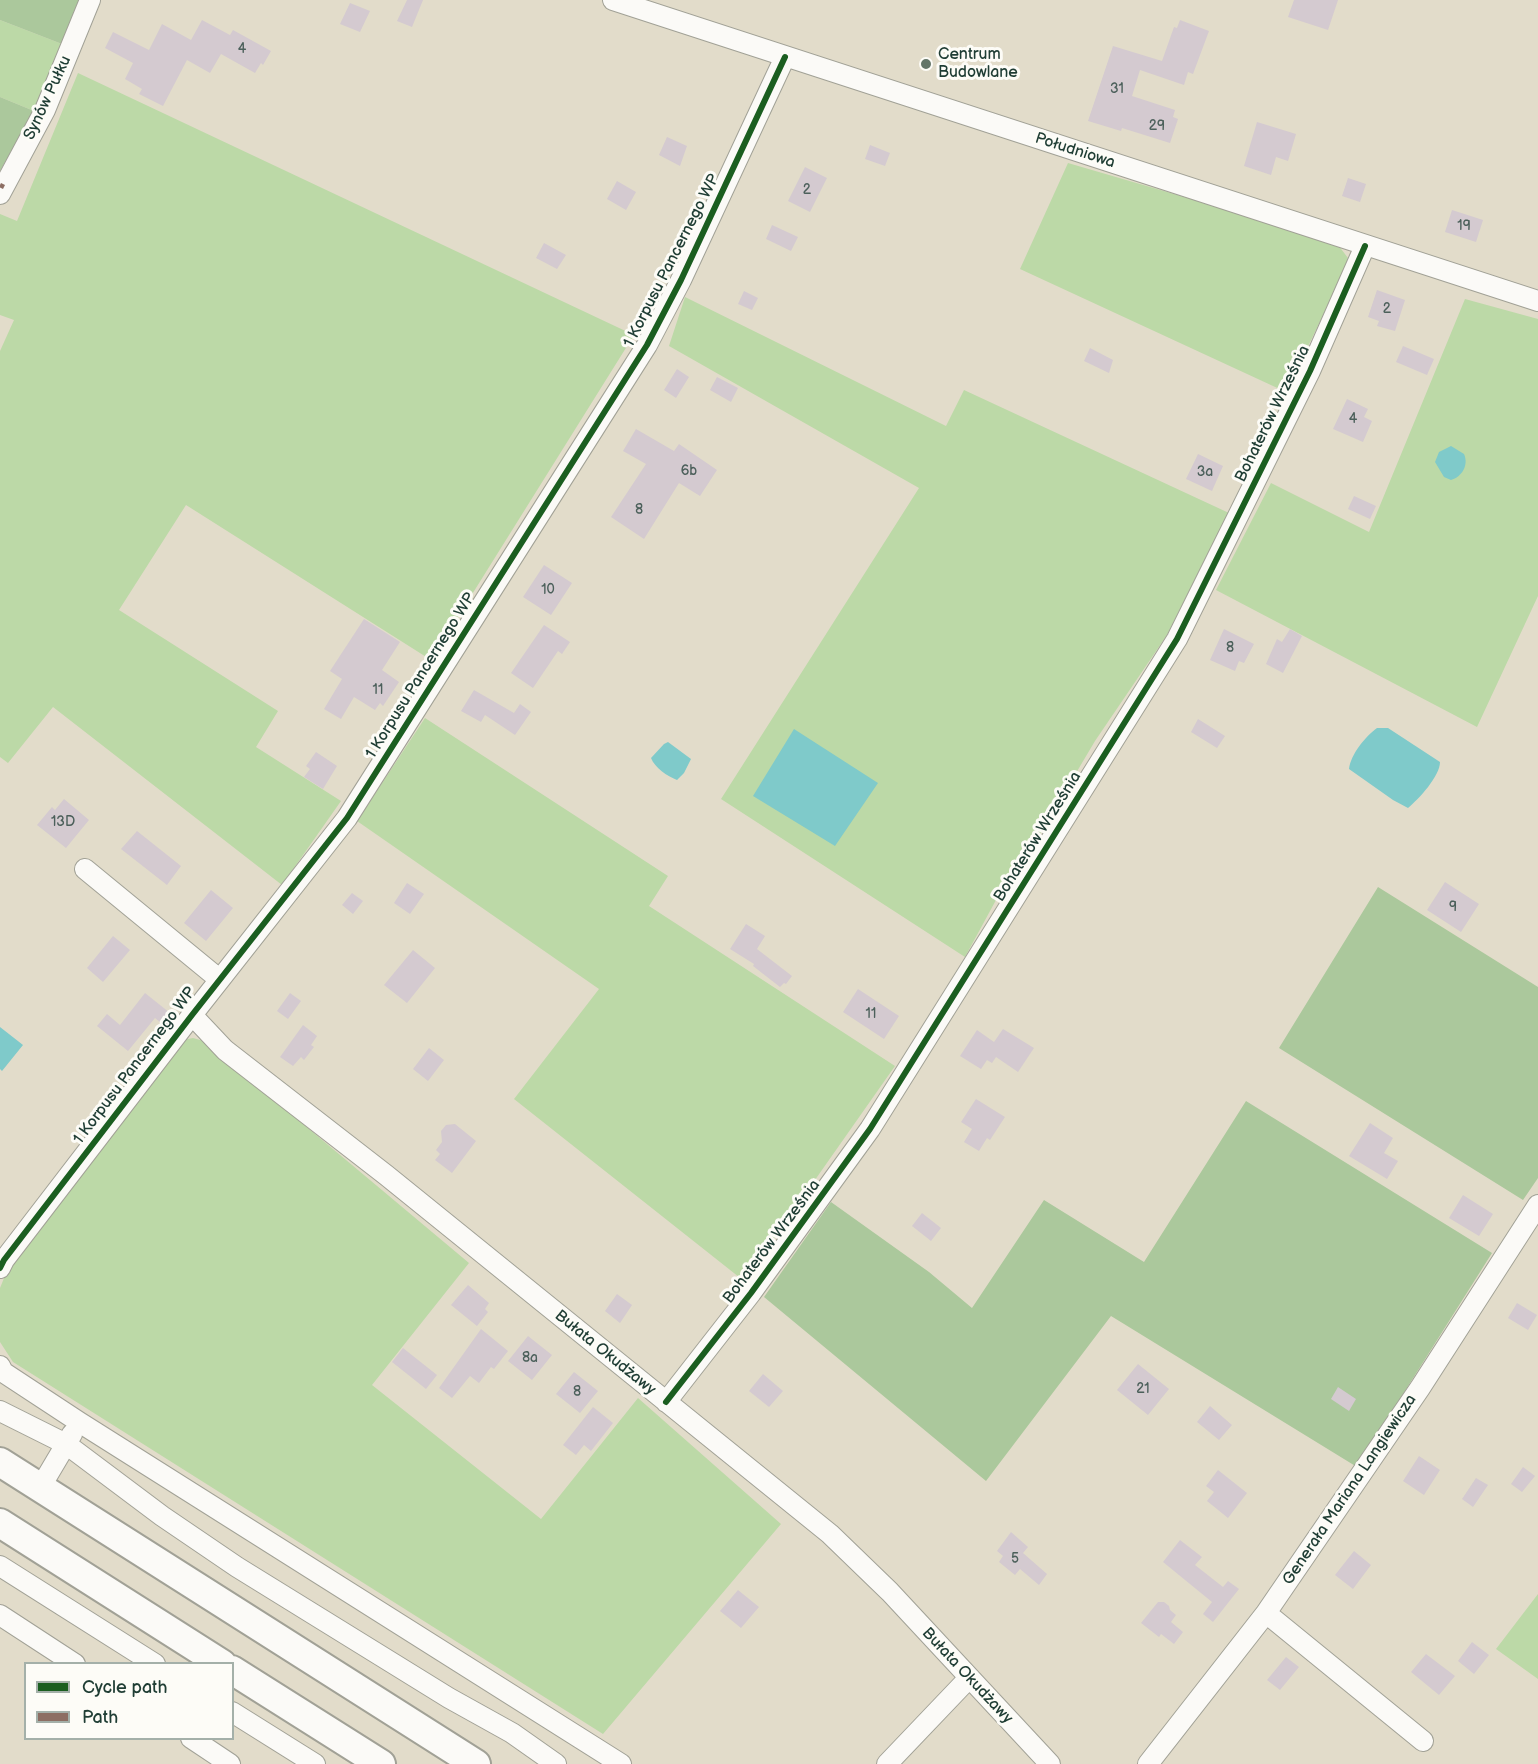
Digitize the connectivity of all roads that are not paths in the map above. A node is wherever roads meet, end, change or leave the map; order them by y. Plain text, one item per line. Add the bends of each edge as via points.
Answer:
1 (90, 0) edge
2 (613, 0) edge
3 (785, 57) junction
4 (0, 194) edge
5 (1365, 246) junction
6 (1538, 302) edge
7 (85, 869) dead end
8 (219, 979) junction
9 (192, 1015) junction
10 (1538, 1205) edge
11 (2, 1264) edge
12 (0, 1366) edge
13 (666, 1402) junction
14 (0, 1411) edge
15 (79, 1422) junction
16 (66, 1444) junction
17 (0, 1462) edge
18 (40, 1488) junction
19 (0, 1523) edge
20 (0, 1566) edge
21 (1266, 1613) junction
22 (0, 1615) edge
23 (72, 1662) edge
24 (152, 1662) edge
25 (219, 1662) edge
26 (234, 1671) edge
27 (969, 1678) junction
28 (234, 1713) edge
29 (194, 1740) edge
30 (1423, 1741) dead end
31 (230, 1764) edge
32 (315, 1764) edge
33 (381, 1764) edge
34 (476, 1764) edge
35 (556, 1764) edge
36 (621, 1764) edge
37 (887, 1764) edge
38 (1050, 1764) edge
39 (1148, 1764) edge

1 - 4 street, Synów Pułku via 45,110
2 - 3 street, Południowa
3 - 5 street, Południowa
3 - 8 street, 1 Korpusu Pancernego WP via 647,345 347,818
5 - 6 street, Południowa
5 - 13 street, Bohaterów Września via 1310,371 1177,639 870,1129
7 - 8 street
8 - 9 street, 1 Korpusu Pancernego WP
9 - 11 street, 1 Korpusu Pancernego WP
9 - 13 street, Bułata Okudżawy via 225,1050
10 - 21 street, Generała Mariana Langiewicza via 1420,1388
12 - 15 street via 3,1372
13 - 27 street, Bułata Okudżawy via 830,1534
14 - 16 street
15 - 16 street
15 - 36 street
16 - 18 street
16 - 35 street via 237,1567 512,1733
17 - 18 highway
18 - 34 highway
19 - 25 highway
20 - 24 street
21 - 30 street
21 - 39 street, Generała Mariana Langiewicza
22 - 23 street
26 - 33 highway
27 - 37 street
27 - 38 street, Bułata Okudżawy
28 - 32 street
29 - 31 street

